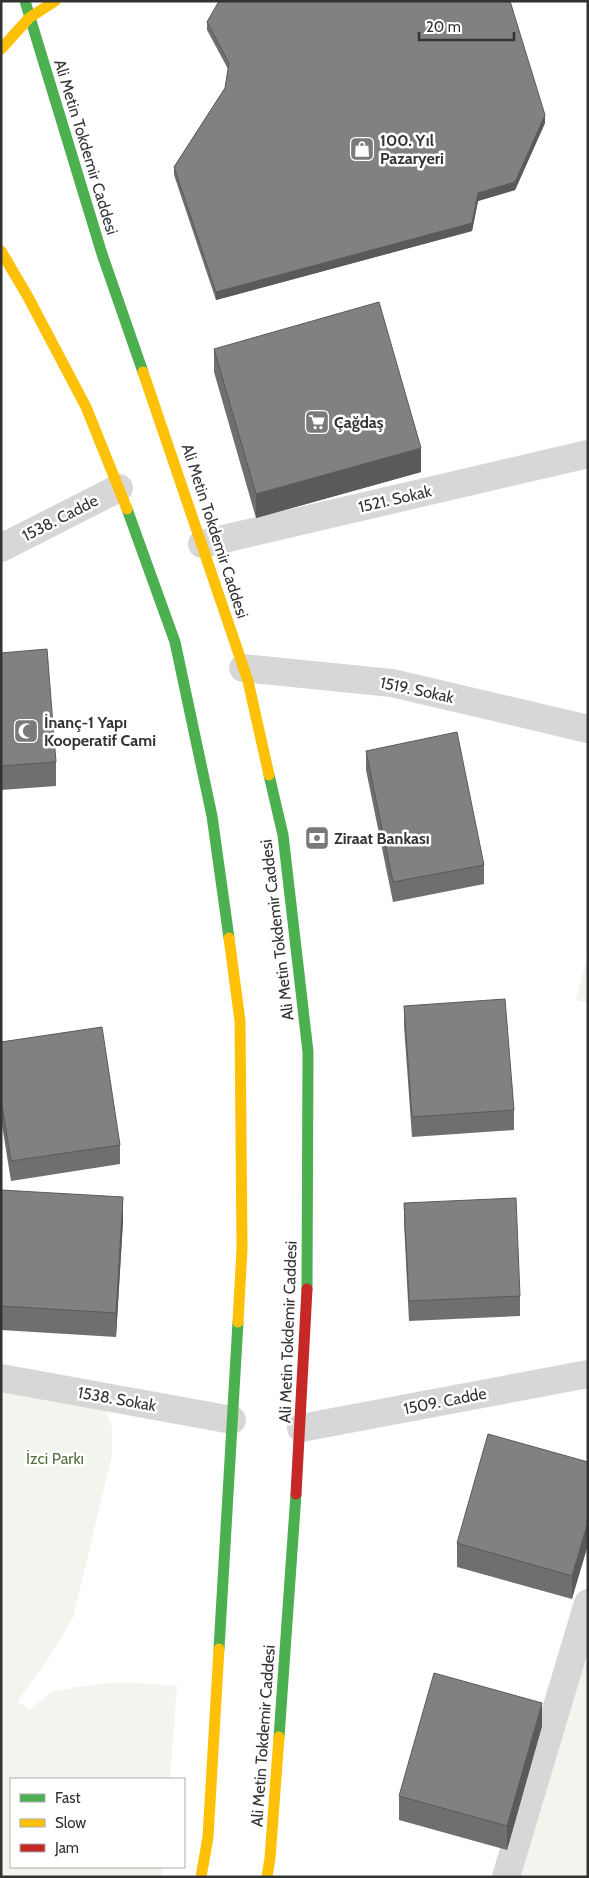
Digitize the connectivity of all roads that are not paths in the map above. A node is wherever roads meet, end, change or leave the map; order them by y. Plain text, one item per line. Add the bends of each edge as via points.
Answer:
1 (25, 1) edge
2 (55, 1) edge
3 (29, 18) junction
4 (1, 49) edge
5 (1, 252) edge
6 (588, 454) edge
7 (119, 488) junction
8 (202, 544) junction
9 (1, 548) edge
10 (243, 668) junction
11 (588, 729) edge
12 (588, 1374) edge
13 (1, 1378) edge
14 (232, 1420) junction
15 (301, 1428) junction
16 (588, 1603) edge
17 (201, 1877) edge
18 (267, 1877) edge
19 (506, 1877) edge

1 - 3 main road, Ali Metin Tokdemir Caddesi
2 - 3 main road
3 - 4 main road
3 - 8 main road, Ali Metin Tokdemir Caddesi via 102,254
5 - 7 main road via 86,407
6 - 8 street, 1521. Sokak
7 - 9 street, 1538. Cadde
7 - 14 main road via 175,642 212,816 240,1021 242,1249
8 - 10 main road, Ali Metin Tokdemir Caddesi
10 - 11 street, 1519. Sokak via 392,683
10 - 15 main road, Ali Metin Tokdemir Caddesi via 283,835 308,1052 307,1294
12 - 15 street, 1509. Cadde
13 - 14 street, 1538. Sokak
14 - 17 main road via 208,1836
15 - 18 main road, Ali Metin Tokdemir Caddesi
16 - 19 street

